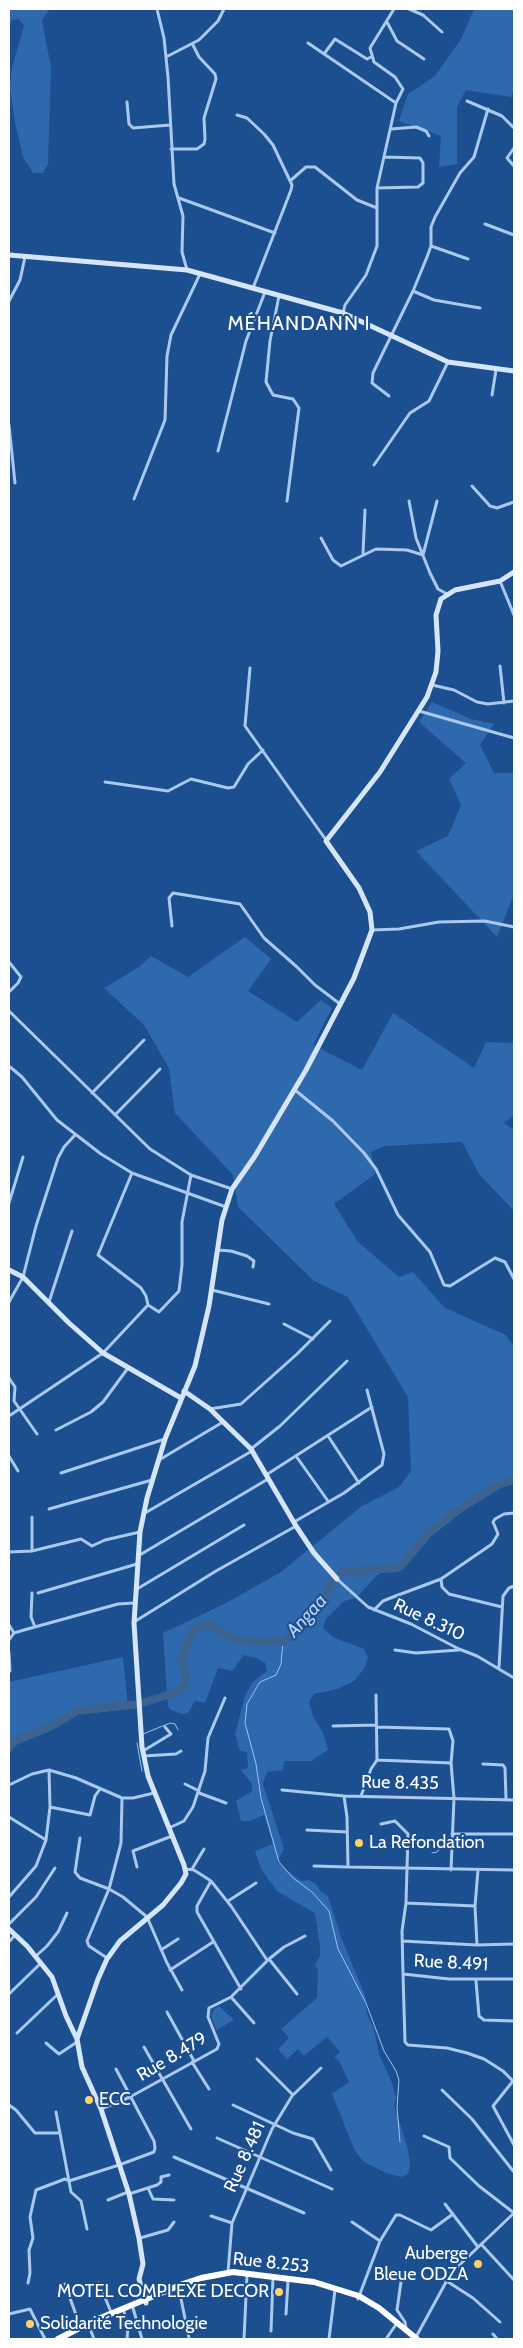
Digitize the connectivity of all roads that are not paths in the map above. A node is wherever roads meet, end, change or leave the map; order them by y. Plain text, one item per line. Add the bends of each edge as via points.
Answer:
1 (157, 9) edge
2 (224, 9) edge
3 (394, 9) edge
4 (409, 9) edge
5 (386, 22) junction
6 (442, 32) dead end
7 (308, 43) dead end
8 (193, 45) junction
9 (324, 54) junction
10 (166, 57) junction
11 (371, 57) junction
12 (424, 59) dead end
13 (467, 101) dead end
14 (127, 102) dead end
15 (396, 103) junction
16 (488, 109) junction
17 (237, 115) dead end
18 (170, 125) junction
19 (514, 128) edge
20 (391, 129) junction
21 (429, 136) dead end
22 (514, 148) edge
23 (171, 149) junction
24 (384, 157) junction
25 (514, 166) edge
26 (290, 181) junction
27 (377, 188) junction
28 (179, 198) junction
29 (377, 208) junction
30 (485, 224) dead end
31 (275, 233) junction
32 (514, 235) edge
33 (431, 246) junction
34 (9, 255) edge
35 (26, 256) junction
36 (468, 259) dead end
37 (187, 270) junction
38 (200, 274) junction
39 (253, 288) junction
40 (413, 291) junction
41 (266, 292) junction
42 (279, 296) junction
43 (9, 301) edge
44 (480, 308) dead end
45 (342, 313) junction
46 (392, 335) junction
47 (448, 362) junction
48 (496, 370) junction
49 (514, 371) edge
50 (492, 395) dead end
51 (389, 396) dead end
52 (9, 425) edge
53 (218, 451) dead end
54 (374, 465) dead end
55 (15, 483) dead end
56 (472, 486) dead end
57 (134, 498) dead end
58 (287, 501) dead end
59 (410, 501) dead end
60 (437, 501) dead end
61 (514, 502) edge
62 (365, 510) dead end
63 (321, 538) dead end
64 (363, 554) junction
65 (422, 555) junction
66 (514, 572) edge
67 (500, 581) junction
68 (447, 594) junction
69 (514, 614) edge
70 (500, 666) dead end
71 (250, 668) dead end
72 (432, 685) junction
73 (514, 702) edge
74 (504, 703) junction
75 (419, 711) junction
76 (514, 738) edge
77 (264, 750) junction
78 (105, 782) dead end
79 (326, 841) junction
80 (172, 926) dead end
81 (514, 928) edge
82 (372, 930) junction
83 (9, 962) edge
84 (9, 992) edge
85 (340, 1004) junction
86 (9, 1011) edge
87 (144, 1040) dead end
88 (9, 1066) edge
89 (160, 1069) dead end
90 (295, 1090) junction
91 (92, 1093) junction
92 (115, 1115) junction
93 (75, 1135) junction
94 (22, 1157) dead end
95 (132, 1173) junction
96 (191, 1175) junction
97 (232, 1189) junction
98 (188, 1193) junction
99 (9, 1203) edge
100 (226, 1207) junction
101 (72, 1231) dead end
102 (218, 1250) junction
103 (254, 1267) dead end
104 (9, 1270) edge
105 (23, 1276) junction
106 (514, 1279) edge
107 (212, 1290) junction
108 (9, 1302) edge
109 (49, 1302) junction
110 (269, 1304) dead end
111 (148, 1305) junction
112 (330, 1321) dead end
113 (284, 1324) dead end
114 (313, 1339) junction
115 (103, 1353) junction
116 (347, 1361) dead end
117 (129, 1368) junction
118 (9, 1378) edge
119 (368, 1390) dead end
120 (184, 1391) junction
121 (181, 1398) junction
122 (372, 1407) junction
123 (19, 1409) junction
124 (210, 1409) junction
125 (9, 1416) edge
126 (223, 1422) junction
127 (56, 1430) dead end
128 (37, 1434) dead end
129 (328, 1436) junction
130 (165, 1439) junction
131 (252, 1450) junction
132 (9, 1456) edge
133 (296, 1456) junction
134 (158, 1461) junction
135 (18, 1471) dead end
136 (61, 1473) dead end
137 (268, 1477) junction
138 (153, 1480) junction
139 (359, 1483) junction
140 (328, 1501) junction
141 (49, 1509) dead end
142 (144, 1513) junction
143 (514, 1513) edge
144 (32, 1517) dead end
145 (295, 1524) junction
146 (244, 1525) dead end
147 (140, 1532) junction
148 (32, 1551) junction
149 (9, 1552) edge
150 (138, 1556) junction
151 (137, 1564) junction
152 (337, 1579) joint
153 (440, 1579) junction
154 (514, 1586) edge
155 (134, 1590) junction
156 (38, 1593) dead end
157 (32, 1594) dead end
158 (134, 1603) junction
159 (502, 1607) junction
160 (374, 1610) junction
161 (134, 1623) junction
162 (9, 1625) edge
163 (35, 1627) junction
164 (14, 1633) junction
165 (9, 1640) edge
166 (395, 1650) dead end
167 (459, 1650) junction
168 (9, 1653) edge
169 (499, 1668) junction
170 (10, 1671) dead end
171 (514, 1678) edge
172 (376, 1695) dead end
173 (225, 1698) dead end
174 (333, 1726) dead end
175 (376, 1726) junction
176 (165, 1727) dead end
177 (181, 1751) dead end
178 (143, 1753) junction
179 (377, 1760) junction
180 (451, 1763) junction
181 (483, 1764) dead end
182 (49, 1770) junction
183 (184, 1784) dead end
184 (9, 1785) edge
185 (100, 1789) junction
186 (282, 1790) dead end
187 (154, 1792) junction
188 (199, 1792) junction
189 (344, 1796) junction
190 (360, 1796) junction
191 (122, 1798) junction
192 (454, 1798) junction
193 (506, 1799) junction
194 (514, 1800) edge
195 (226, 1803) dead end
196 (50, 1807) junction
197 (9, 1816) edge
198 (381, 1824) dead end
199 (169, 1828) junction
200 (307, 1830) dead end
201 (347, 1832) junction
202 (452, 1834) junction
203 (514, 1834) edge
204 (172, 1836) junction
205 (80, 1838) dead end
206 (46, 1840) junction
207 (204, 1849) dead end
208 (314, 1866) dead end
209 (137, 1867) dead end
210 (348, 1867) junction
211 (54, 1868) dead end
212 (407, 1868) junction
213 (189, 1869) junction
214 (451, 1870) junction
215 (478, 1870) junction
216 (514, 1870) edge
217 (211, 1881) junction
218 (256, 1883) dead end
219 (109, 1889) junction
220 (9, 1897) edge
221 (228, 1901) junction
222 (406, 1903) junction
223 (475, 1906) junction
224 (67, 1913) dead end
225 (148, 1920) junction
226 (9, 1924) edge
227 (9, 1929) edge
228 (15, 1935) junction
229 (306, 1936) dead end
230 (178, 1939) dead end
231 (402, 1941) junction
232 (9, 1942) edge
233 (213, 1942) junction
234 (514, 1944) edge
235 (477, 1945) junction
236 (161, 1950) junction
237 (36, 1956) junction
238 (107, 1959) junction
239 (268, 1960) junction
240 (41, 1962) junction
241 (170, 1970) junction
242 (403, 1974) junction
243 (514, 1979) edge
244 (476, 1980) junction
245 (241, 1989) junction
246 (182, 1990) dead end
247 (9, 1994) edge
248 (59, 1994) junction
249 (297, 1994) dead end
250 (231, 1997) junction
251 (166, 2012) dead end
252 (514, 2021) edge
253 (254, 2023) dead end
254 (17, 2033) dead end
255 (77, 2041) junction
256 (46, 2043) dead end
257 (144, 2047) dead end
258 (257, 2059) dead end
259 (193, 2062) junction
260 (321, 2068) dead end
261 (116, 2069) dead end
262 (162, 2080) junction
263 (514, 2080) edge
264 (209, 2089) dead end
265 (442, 2090) dead end
266 (293, 2095) junction
267 (130, 2097) junction
268 (9, 2105) edge
269 (233, 2105) dead end
270 (100, 2109) junction
271 (56, 2112) dead end
272 (274, 2124) junction
273 (190, 2129) dead end
274 (59, 2133) junction
275 (424, 2136) dead end
276 (217, 2138) dead end
277 (514, 2145) edge
278 (174, 2156) dead end
279 (260, 2156) junction
280 (119, 2165) junction
281 (331, 2170) dead end
282 (514, 2172) edge
283 (169, 2175) dead end
284 (69, 2181) junction
285 (246, 2187) junction
286 (148, 2188) junction
287 (332, 2189) dead end
288 (128, 2193) junction
289 (108, 2200) dead end
290 (174, 2200) dead end
291 (445, 2204) dead end
292 (304, 2213) dead end
293 (514, 2213) edge
294 (453, 2214) junction
295 (211, 2216) dead end
296 (174, 2222) dead end
297 (352, 2222) dead end
298 (232, 2223) junction
299 (87, 2230) dead end
300 (139, 2238) junction
301 (380, 2241) junction
302 (479, 2246) junction
303 (228, 2272) junction
304 (402, 2275) dead end
305 (247, 2276) junction
306 (273, 2278) junction
307 (445, 2280) junction
308 (514, 2280) edge
309 (288, 2281) junction
310 (28, 2282) dead end
311 (99, 2283) dead end
312 (65, 2284) dead end
313 (179, 2289) junction
314 (335, 2290) junction
315 (358, 2298) junction
316 (145, 2302) junction
317 (133, 2308) junction
318 (124, 2312) junction
319 (112, 2313) junction
320 (9, 2314) edge
321 (286, 2314) dead end
322 (500, 2322) dead end
323 (397, 2324) junction
324 (90, 2326) junction
325 (80, 2327) junction
326 (406, 2329) junction
327 (271, 2331) dead end
328 (494, 2334) dead end
329 (189, 2338) edge
330 (45, 2339) edge
331 (58, 2339) edge
332 (64, 2339) edge
333 (94, 2339) edge
334 (126, 2339) edge
335 (142, 2339) edge
336 (244, 2339) edge
337 (329, 2339) edge
338 (386, 2339) edge
339 (415, 2339) edge
340 (497, 2339) edge

1 - 10 street
2 - 8 street via 218,21
3 - 5 street
4 - 6 street via 423,15
5 - 11 street via 370,48
5 - 12 street via 397,41
7 - 9 street
8 - 10 street
8 - 23 street via 216,79 204,118 205,140 197,149
9 - 11 street via 336,38 367,59
9 - 15 street
10 - 18 street
11 - 15 street via 401,84 402,92
13 - 16 street
14 - 18 street via 133,128
15 - 20 street
16 - 19 street via 502,116
16 - 33 street via 474,157 460,173 435,217
17 - 26 street via 246,118 273,145
18 - 23 street
20 - 21 street via 416,127
20 - 24 street
22 - 25 street via 506,158
23 - 28 street via 174,184
24 - 27 street
24 - 27 street via 420,158 423,183 418,187
26 - 29 street via 306,167 315,167 357,200
26 - 31 street via 291,190
27 - 29 street
28 - 31 street
28 - 37 street via 183,216 182,252
29 - 45 street via 377,246 366,275
30 - 32 street
31 - 39 street
33 - 36 street
33 - 40 street
34 - 35 street
35 - 37 street
35 - 43 street via 20,280
37 - 38 street
38 - 39 street
38 - 57 street via 171,335 167,356 166,420
39 - 41 street
40 - 44 street via 434,300
40 - 46 street
41 - 42 street
41 - 53 street via 246,340
42 - 45 street
42 - 58 street via 266,382 272,394 292,399 299,408
45 - 46 street
46 - 47 street
46 - 51 street via 371,379
47 - 48 street
47 - 54 street via 432,396 410,413
48 - 49 street
48 - 50 street
52 - 55 street
56 - 61 street via 490,506 497,508
59 - 65 street
60 - 65 street
62 - 64 street
63 - 64 street via 333,560 341,566
64 - 65 street via 392,548
65 - 68 street via 438,589
66 - 67 street
67 - 68 street via 469,585
67 - 69 street
68 - 72 street via 437,607 438,651
70 - 74 street
71 - 77 street via 244,723
72 - 74 street via 454,690 477,702
72 - 75 street
73 - 74 street
75 - 76 street
75 - 79 street via 380,772
77 - 78 street via 248,764 234,787 191,779 168,791
77 - 79 street
79 - 82 street via 359,888 370,912
80 - 85 street via 169,898 173,893 240,904 264,938
81 - 82 street via 485,921 439,922
82 - 85 street via 364,955
83 - 84 street via 21,977
85 - 90 street
86 - 91 street
87 - 91 street
88 - 93 street via 57,1120
89 - 92 street
90 - 97 street
90 - 106 street via 333,1121 364,1153 376,1169 398,1215 430,1252 444,1285 450,1286 495,1258 505,1262
91 - 92 street
92 - 96 street via 150,1149
93 - 95 street
93 - 105 street via 58,1158
94 - 99 street
95 - 98 street
95 - 111 street via 98,1255 141,1288
96 - 97 street
96 - 98 street
97 - 100 street
98 - 100 street
98 - 111 street via 182,1222 179,1291 161,1312
100 - 102 street
101 - 109 street
102 - 103 street via 247,1256 254,1261
102 - 107 street
104 - 105 street
105 - 108 street
105 - 109 street
107 - 110 street
107 - 120 street via 195,1366
109 - 115 street
111 - 115 street
112 - 114 street
113 - 114 street
114 - 124 street via 241,1404
115 - 117 street
115 - 123 street
116 - 131 street
117 - 121 street
117 - 127 street via 103,1402
118 - 123 street via 15,1387 13,1397
119 - 122 street
120 - 121 street
120 - 124 street
121 - 130 street
122 - 129 street
122 - 139 street via 383,1461 377,1470
123 - 125 street
123 - 128 street
124 - 126 street
126 - 131 street
126 - 134 street
129 - 133 street
129 - 139 street
130 - 134 street
130 - 136 street
131 - 137 street
131 - 142 street
132 - 135 street
133 - 137 street
133 - 140 street
134 - 138 street
137 - 145 street
137 - 150 street
138 - 141 street
138 - 142 street
139 - 140 street
140 - 145 street
142 - 147 street
143 - 153 street via 495,1519 498,1534 492,1544
144 - 148 street
145 - 152 street
145 - 161 street
146 - 155 street
147 - 148 street via 92,1546 81,1539
147 - 150 street
148 - 149 street
150 - 151 street
151 - 155 street
151 - 156 street
152 - 160 street, Rue 8.310
153 - 159 street via 449,1594
153 - 160 street via 388,1599
154 - 159 street via 506,1590
155 - 158 street
157 - 163 street via 30,1617
158 - 161 street
158 - 163 street via 118,1604
159 - 169 street
160 - 167 street, Rue 8.310 via 411,1624
161 - 178 street
162 - 164 street
163 - 164 street
164 - 165 street
166 - 167 street via 416,1653
167 - 169 street, Rue 8.310
168 - 170 street
169 - 171 street, Rue 8.310
172 - 175 street
173 - 188 street via 208,1738
174 - 175 street
175 - 179 street
175 - 180 street via 449,1729
176 - 178 street via 171,1734
177 - 178 street via 176,1754
178 - 187 street
179 - 180 street
179 - 190 street
180 - 192 street
181 - 193 street via 505,1768
182 - 184 street
182 - 185 street via 67,1774
182 - 196 street
183 - 188 street
185 - 191 street
185 - 196 street via 94,1796 88,1816
186 - 189 street
187 - 191 street
187 - 199 street
188 - 195 street
188 - 199 street via 187,1818
189 - 190 street, Rue 8.435
189 - 201 street, Rue 8.435
190 - 192 street, Rue 8.435
191 - 219 street via 122,1834
192 - 193 street, Rue 8.435
192 - 202 street
193 - 194 street, Rue 8.435
196 - 206 street
197 - 206 street
198 - 212 street, Rue 8.491 via 395,1822 408,1834
199 - 204 street
200 - 201 street
201 - 210 street, Rue 8.435
202 - 203 street
202 - 214 street
204 - 209 street via 133,1850
204 - 213 street
205 - 219 street via 75,1872 80,1878
206 - 220 street via 36,1866
207 - 213 street
208 - 210 street
210 - 212 street
211 - 226 street via 36,1897
212 - 214 street
212 - 222 street, Rue 8.491
213 - 217 street
213 - 225 street via 181,1883
214 - 215 street
215 - 216 street
215 - 223 street
217 - 221 street
217 - 233 street via 196,1909
218 - 221 street
219 - 225 street via 130,1902
219 - 238 street via 86,1941
221 - 239 street
222 - 223 street
222 - 231 street, Rue 8.491
223 - 235 street
224 - 237 street via 58,1932
225 - 236 street
225 - 238 street via 120,1941
227 - 228 street
228 - 232 street
228 - 237 street
229 - 239 street, Rue 8.479
230 - 236 street
231 - 235 street
231 - 242 street, Rue 8.491
233 - 241 street
233 - 245 street
234 - 235 street
236 - 241 street
237 - 240 street
238 - 255 street
239 - 245 street, Rue 8.479
239 - 249 street
240 - 247 street
240 - 248 street via 52,1976
241 - 246 street
242 - 244 street, Rue 8.491
242 - 263 street via 406,2044 447,2048 484,2059
243 - 244 street, Rue 8.491
244 - 252 street via 479,2016
245 - 250 street, Rue 8.479
248 - 254 street
248 - 255 street
250 - 253 street
250 - 259 street, Rue 8.479 via 209,2008 208,2017 219,2047
251 - 259 street
255 - 256 street via 59,2054
255 - 270 street via 82,2067
257 - 262 street
258 - 266 street
259 - 262 street, Rue 8.479
259 - 264 street
260 - 266 street, Rue 8.481
261 - 267 street
262 - 267 street, Rue 8.479
262 - 273 street
263 - 277 street via 493,2106
265 - 282 street via 472,2119
266 - 272 street, Rue 8.481
267 - 270 street, Rue 8.479
267 - 280 street via 154,2141 154,2152
268 - 274 street via 35,2133
269 - 272 street
270 - 280 street
271 - 274 street
272 - 279 street, Rue 8.481
272 - 281 street via 315,2140
274 - 284 street
275 - 293 street via 449,2147 450,2158
276 - 279 street
278 - 285 street
279 - 285 street, Rue 8.481
279 - 287 street
280 - 284 street
280 - 288 street
283 - 286 street via 161,2177 160,2184
284 - 299 street via 71,2192 81,2201
284 - 310 street via 65,2179 36,2190 30,2217 33,2238 29,2250
285 - 292 street
285 - 298 street, Rue 8.481
286 - 288 street
286 - 290 street via 153,2198
288 - 289 street
288 - 300 street
291 - 294 street
293 - 302 street
294 - 301 street via 431,2230 396,2215
294 - 302 street
295 - 298 street
296 - 300 street via 168,2230
297 - 301 street
298 - 303 street, Rue 8.481
300 - 316 street via 143,2264 140,2280
301 - 315 street
302 - 307 street
302 - 308 street
303 - 314 highway, Rue 8.253 via 314,2282
303 - 316 highway, Rue 8.253 via 202,2278
304 - 326 street via 396,2307
305 - 306 highway, Rue 8.253
305 - 313 highway, Rue 8.253 via 214,2278
305 - 336 street
306 - 309 highway, Rue 8.253
306 - 327 street
307 - 322 street via 473,2298
307 - 339 street
309 - 314 highway, Rue 8.253
309 - 321 street
311 - 319 street
312 - 325 street
313 - 316 highway, Rue 8.253
313 - 329 street
314 - 315 highway, Rue 8.253
314 - 337 street
315 - 323 highway, Rue 8.253
316 - 317 highway, Rue 8.253
316 - 319 highway, Rue 8.253
317 - 318 highway, Rue 8.253
317 - 335 street
318 - 324 highway, Rue 8.253
318 - 334 street via 128,2326
319 - 325 highway, Rue 8.253
320 - 330 street via 30,2309
323 - 326 highway, Rue 8.253
323 - 338 street
323 - 339 highway, Rue 8.253
324 - 332 highway, Rue 8.253
324 - 333 street
325 - 331 highway, Rue 8.253
326 - 339 highway, Rue 8.253
328 - 340 street

